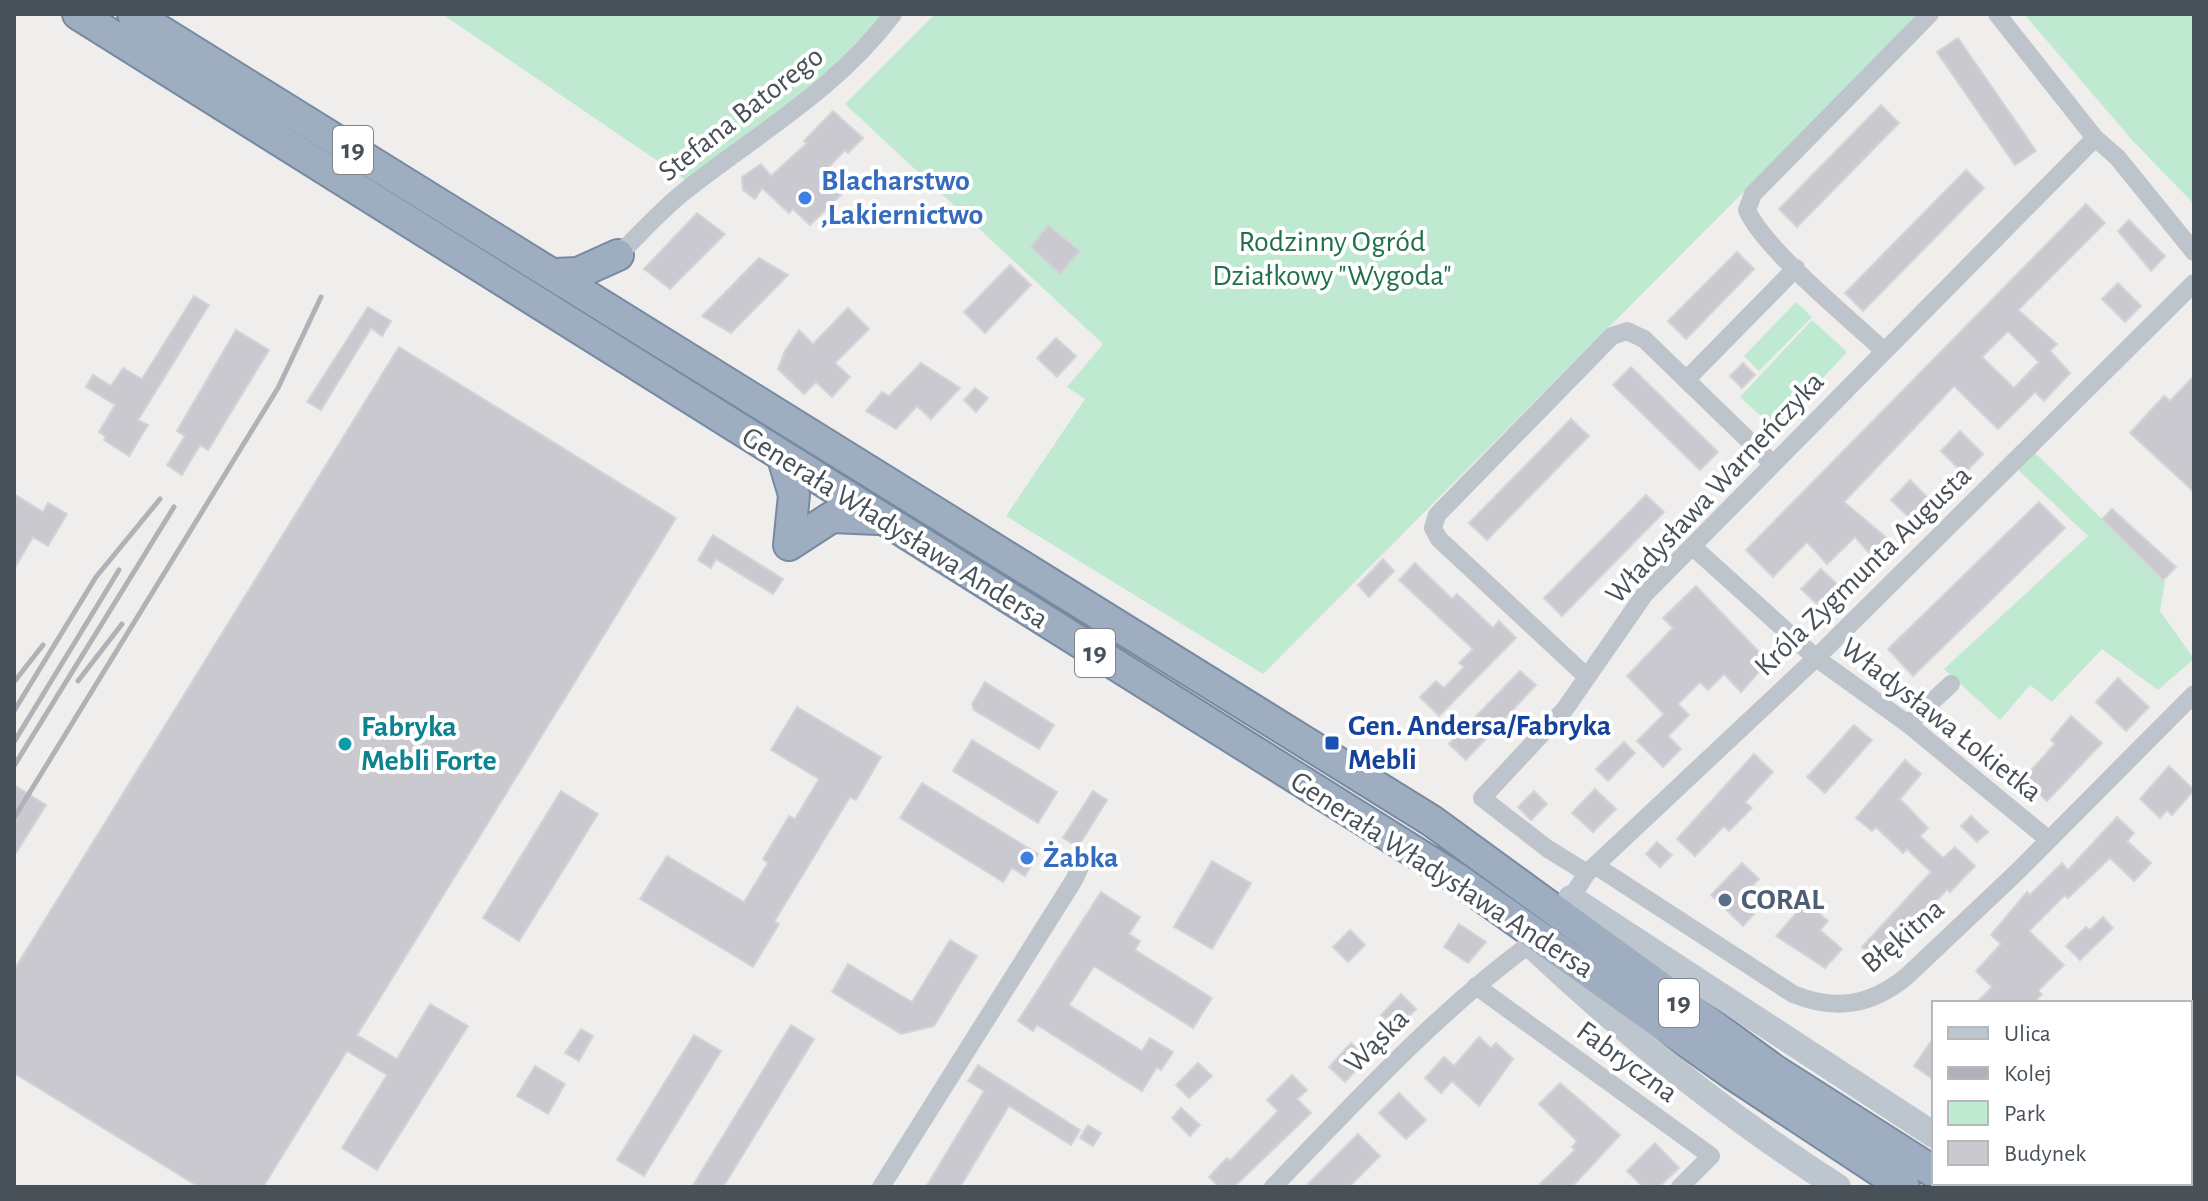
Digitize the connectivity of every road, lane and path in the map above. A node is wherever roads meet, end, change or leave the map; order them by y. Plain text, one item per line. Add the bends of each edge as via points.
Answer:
1 (51, 14) edge
2 (78, 14) edge
3 (893, 14) edge
4 (1930, 14) edge
5 (1997, 14) edge
6 (139, 25) edge
7 (2095, 138) junction
8 (2194, 252) edge
9 (618, 255) junction
10 (1796, 268) junction
11 (554, 274) junction
12 (2194, 283) edge
13 (624, 319) junction
14 (1884, 351) junction
15 (1686, 380) junction
16 (783, 458) junction
17 (1772, 463) junction
18 (881, 520) junction
19 (1692, 546) junction
20 (1816, 658) junction
21 (1587, 677) junction
22 (1951, 684) dead end
23 (2194, 694) edge
24 (1908, 724) junction
25 (1432, 821) junction
26 (2049, 840) junction
27 (1084, 859) dead end
28 (1456, 878) junction
29 (1585, 879) junction
30 (1530, 944) junction
31 (1476, 986) junction
32 (1932, 1134) edge
33 (1932, 1171) edge
34 (881, 1187) edge
35 (1273, 1187) edge
36 (1680, 1187) edge
37 (1838, 1187) edge
38 (1904, 1187) edge

1 - 6 highway
2 - 6 highway, Generała Władysława Andersa / 19
3 - 9 street, Stefana Batorego via 831,82 682,193
4 - 10 street via 1753,194 1747,210 1753,223
5 - 7 street
6 - 11 highway, Generała Władysława Andersa / 19
6 - 16 highway, Generała Władysława Andersa / 19
7 - 8 street via 2117,157
7 - 14 street, Władysława Warneńczyka
9 - 11 highway via 578,273
9 - 13 highway via 614,275
10 - 14 street
10 - 15 street
11 - 13 highway, Generała Władysława Andersa / 19
12 - 20 street, Króla Zygmunta Augusta
13 - 25 highway, Generała Władysława Andersa / 19
14 - 17 street, Władysława Warneńczyka
15 - 17 street
15 - 21 street via 1644,339 1627,331 1612,336 1437,515 1433,528 1439,539
16 - 18 highway, Generała Władysława Andersa / 19
16 - 18 highway via 794,495 789,545 832,517
17 - 19 street, Władysława Warneńczyka
18 - 28 highway, Generała Władysława Andersa / 19
19 - 20 street, Władysława Łokietka
19 - 21 street, Władysława Warneńczyka via 1644,595
20 - 24 street, Władysława Łokietka
20 - 29 street, Króla Zygmunta Augusta
21 - 29 street, Władysława Warneńczyka via 1565,709 1482,798
22 - 24 street
23 - 26 street, Błękitna
24 - 26 street, Władysława Łokietka
25 - 29 highway
25 - 33 highway, Generała Władysława Andersa / 19 via 1736,1043
26 - 29 street, Błękitna via 1891,989 1844,1006 1818,1004 1793,994
27 - 34 street
28 - 30 highway
28 - 38 highway, Generała Władysława Andersa / 19 via 1731,1073
29 - 32 main road
30 - 31 street, Wąska
30 - 37 main road via 1612,1022
31 - 35 street, Wąska
31 - 36 street, Fabryczna via 1711,1156

